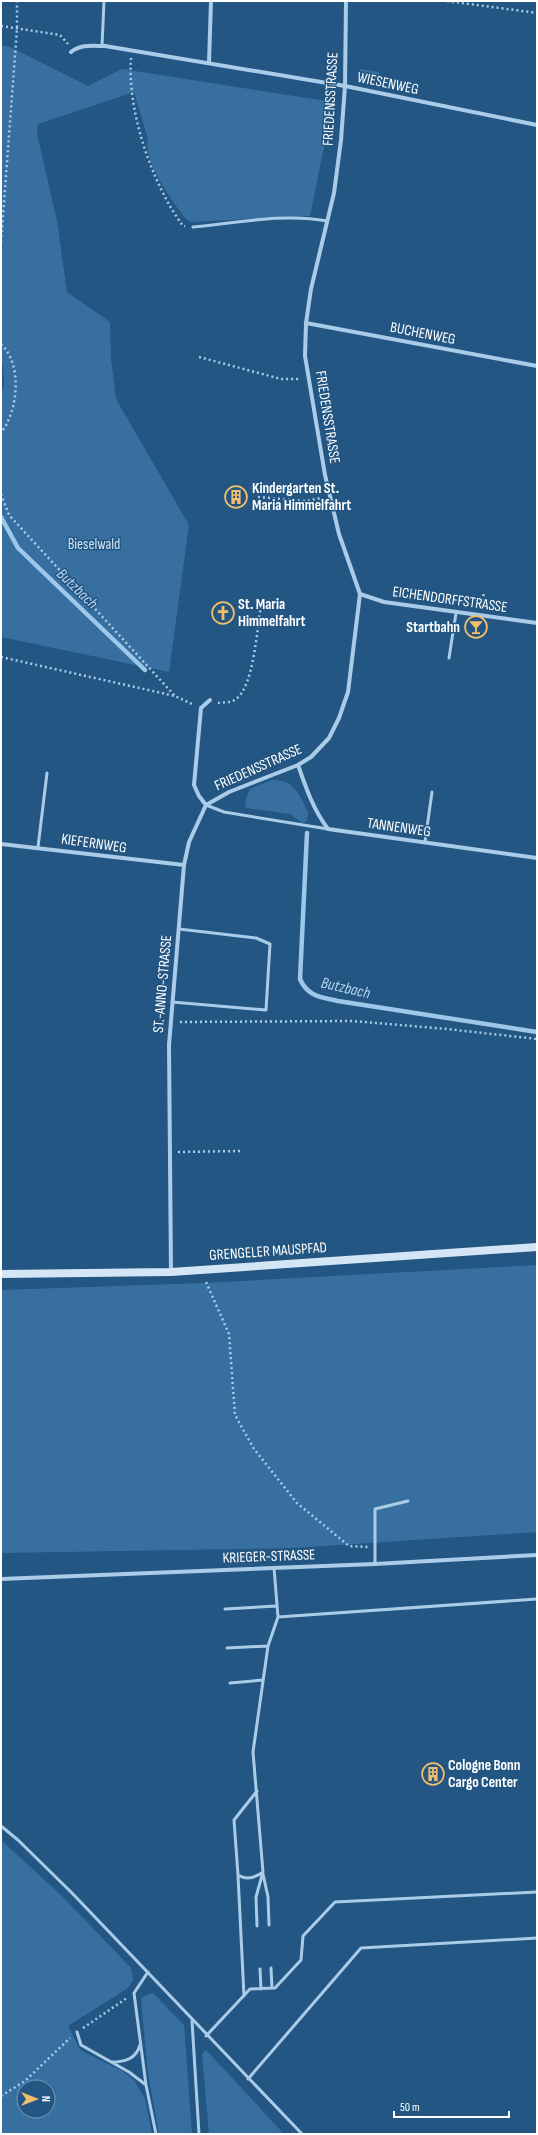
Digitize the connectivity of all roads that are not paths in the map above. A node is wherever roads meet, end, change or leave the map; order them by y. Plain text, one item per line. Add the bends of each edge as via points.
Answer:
1 (104, 1) edge
2 (211, 1) edge
3 (346, 1) edge
4 (102, 46) junction
5 (71, 52) road end
6 (209, 63) junction
7 (345, 86) junction
8 (537, 125) edge
9 (327, 221) junction
10 (193, 227) road end
11 (306, 323) junction
12 (537, 366) edge
13 (360, 594) junction
14 (456, 613) junction
15 (537, 623) edge
16 (449, 658) dead end
17 (210, 700) road end
18 (298, 765) junction
19 (47, 773) dead end
20 (432, 792) dead end
21 (206, 804) junction
22 (328, 829) junction
23 (426, 842) junction
24 (1, 844) edge
25 (38, 847) junction
26 (537, 858) edge
27 (184, 865) junction
28 (179, 929) junction
29 (172, 1002) junction
30 (537, 1247) edge
31 (171, 1272) junction
32 (1, 1274) edge
33 (408, 1501) dead end
34 (537, 1555) edge
35 (376, 1564) junction
36 (274, 1568) junction
37 (1, 1579) edge
38 (537, 1600) edge
39 (277, 1606) junction
40 (225, 1608) dead end
41 (278, 1617) junction
42 (268, 1646) junction
43 (227, 1648) dead end
44 (263, 1680) junction
45 (230, 1683) dead end
46 (257, 1791) junction
47 (1, 1826) edge
48 (263, 1872) junction
49 (238, 1875) junction
50 (537, 1892) edge
51 (269, 1925) dead end
52 (257, 1926) dead end
53 (537, 1938) edge
54 (271, 1968) dead end
55 (260, 1969) dead end
56 (148, 1972) junction
57 (272, 1988) junction
58 (261, 1989) junction
59 (244, 1996) junction
60 (192, 2021) junction
61 (77, 2032) road end
62 (206, 2036) junction
63 (140, 2044) junction
64 (110, 2062) junction
65 (248, 2079) junction
66 (146, 2085) junction
67 (156, 2134) edge
68 (199, 2134) edge
69 (302, 2134) edge

1 - 4 lane
2 - 6 street
3 - 7 street, FRIEDENSSTRASSE
4 - 5 street, WIESENWEG via 85,46
4 - 6 street, WIESENWEG
6 - 7 street, WIESENWEG
7 - 8 street, WIESENWEG
7 - 9 street, FRIEDENSSTRASSE via 338,164
9 - 10 lane via 314,218 269,220
9 - 11 street, FRIEDENSSTRASSE
11 - 12 street, BUCHENWEG
11 - 13 street, FRIEDENSSTRASSE via 305,356 330,495
13 - 14 street, EICHENDORFFSTRASSE via 384,602
13 - 18 street, FRIEDENSSTRASSE via 348,692 339,718 328,738 311,757
14 - 15 street, EICHENDORFFSTRASSE
14 - 16 lane
17 - 21 street via 201,708 194,786
18 - 21 street, FRIEDENSSTRASSE
18 - 22 street via 308,797
19 - 25 lane
20 - 23 lane
21 - 22 lane via 224,812
21 - 27 street, ST.-ANNO-STRASSE via 189,842
22 - 23 street, TANNENWEG
23 - 26 street, TANNENWEG
24 - 25 street, KIEFERNWEG
25 - 27 street, KIEFERNWEG
27 - 28 street, ST.-ANNO-STRASSE
28 - 29 street, ST.-ANNO-STRASSE
28 - 29 lane via 256,938 270,944 266,1010
29 - 31 street, ST.-ANNO-STRASSE via 169,1045
30 - 31 main road, GRENGELER MAUSPFAD
31 - 32 main road, GRENGELER MAUSPFAD
33 - 35 lane via 376,1509
34 - 35 street, KRIEGER-STRASSE
35 - 36 street, KRIEGER-STRASSE
36 - 37 street, KRIEGER-STRASSE
36 - 39 lane
38 - 41 lane
39 - 40 lane
39 - 41 lane
41 - 42 lane
42 - 43 lane
42 - 44 lane
44 - 45 lane
44 - 46 lane via 253,1752
46 - 48 lane
46 - 49 lane via 234,1820
47 - 56 lane via 72,1893
48 - 49 lane via 257,1877 243,1878
48 - 51 lane via 268,1897
48 - 52 lane via 256,1897
49 - 59 lane
50 - 57 lane via 335,1902 303,1936 301,1960 275,1988
53 - 65 lane via 361,1948
54 - 57 lane
55 - 58 lane
56 - 60 lane
56 - 63 lane via 134,1993
57 - 58 lane
58 - 59 lane via 250,1989
59 - 62 lane
60 - 62 lane
60 - 68 lane
61 - 64 lane via 80,2045
62 - 65 lane
63 - 64 lane via 138,2053 132,2058
63 - 66 lane
64 - 66 lane
65 - 69 lane
66 - 67 lane

